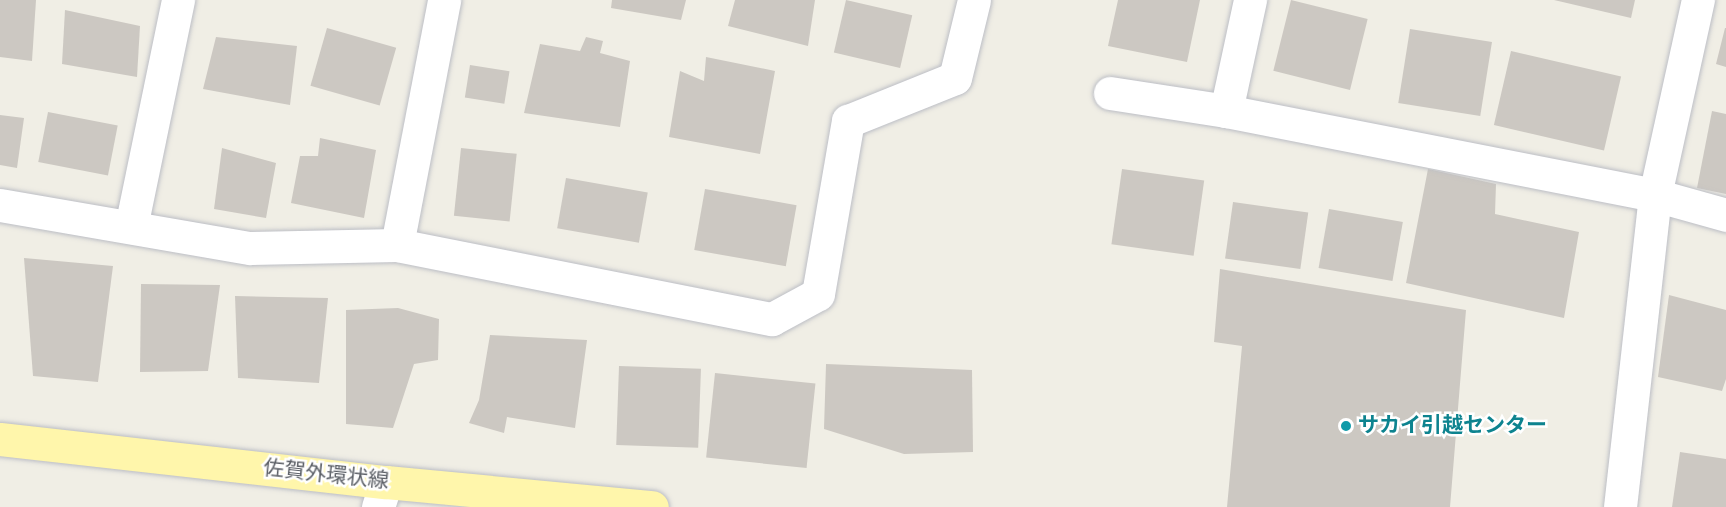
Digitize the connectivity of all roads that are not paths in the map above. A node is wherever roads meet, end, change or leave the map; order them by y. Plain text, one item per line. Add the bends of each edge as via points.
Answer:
1 (178, 0) edge
2 (444, 0) edge
3 (974, 0) edge
4 (1250, 0) edge
5 (1698, 0) edge
6 (1110, 93) dead end
7 (1226, 111) junction
8 (1655, 195) junction
9 (0, 205) edge
10 (1726, 215) edge
11 (130, 227) junction
12 (397, 246) junction
13 (0, 439) edge
14 (382, 495) edge
15 (581, 504) edge
16 (652, 507) edge
17 (1620, 507) edge

1 - 11 street
2 - 12 street
3 - 12 street via 955,78 848,121 818,294 772,319
4 - 7 street
5 - 8 street
6 - 7 street
7 - 8 street
8 - 10 street
8 - 17 street
9 - 11 street
11 - 12 street via 250,248
13 - 14 main road, 佐賀外環状線
14 - 15 main road, 佐賀外環状線
15 - 16 main road, 佐賀外環状線

